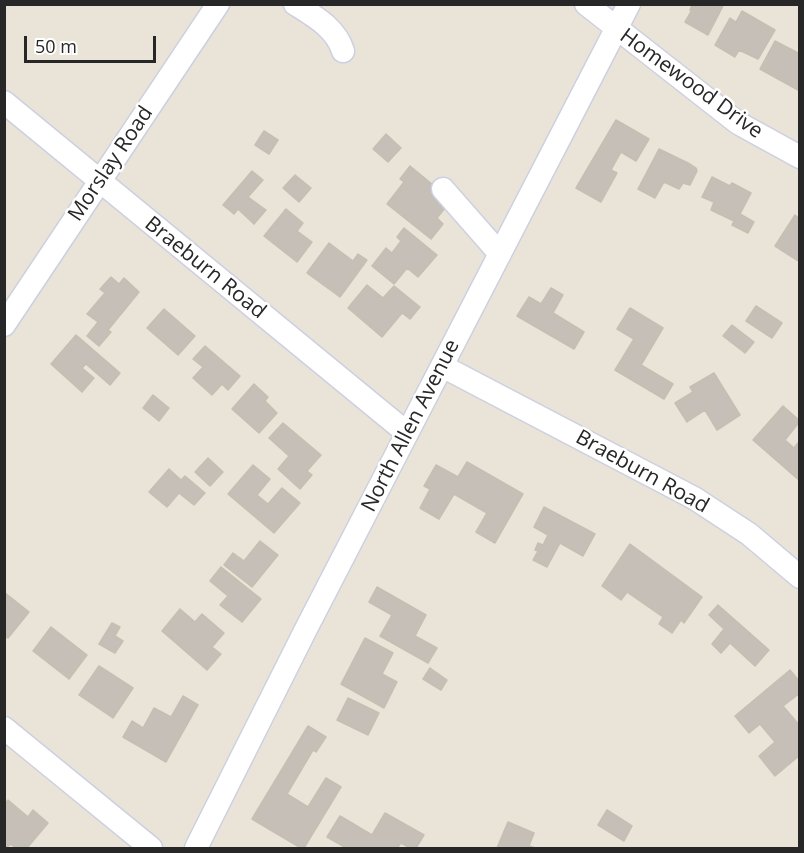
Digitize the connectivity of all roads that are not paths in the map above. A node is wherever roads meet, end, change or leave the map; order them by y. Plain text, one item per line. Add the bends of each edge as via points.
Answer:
1 (218, 4) edge
2 (295, 4) edge
3 (586, 4) edge
4 (629, 4) edge
5 (616, 29) junction
6 (343, 51) dead end
7 (4, 102) edge
8 (800, 157) edge
9 (99, 181) junction
10 (443, 189) dead end
11 (500, 254) junction
12 (4, 325) edge
13 (442, 366) junction
14 (407, 433) junction
15 (800, 577) edge
16 (4, 728) edge
17 (150, 849) edge
18 (196, 849) edge

1 - 9 street, Morslay Road
2 - 6 street via 336,35
3 - 5 street, Homewood Drive
4 - 5 street, North Allen Avenue
5 - 8 street, Homewood Drive via 738,123
5 - 11 street, North Allen Avenue
7 - 9 street, Braeburn Road
9 - 12 street, Morslay Road
9 - 14 street, Braeburn Road
10 - 11 street
11 - 13 street, North Allen Avenue
13 - 14 street, North Allen Avenue
13 - 15 street, Braeburn Road via 694,498 749,534
14 - 18 street, North Allen Avenue
16 - 17 street

